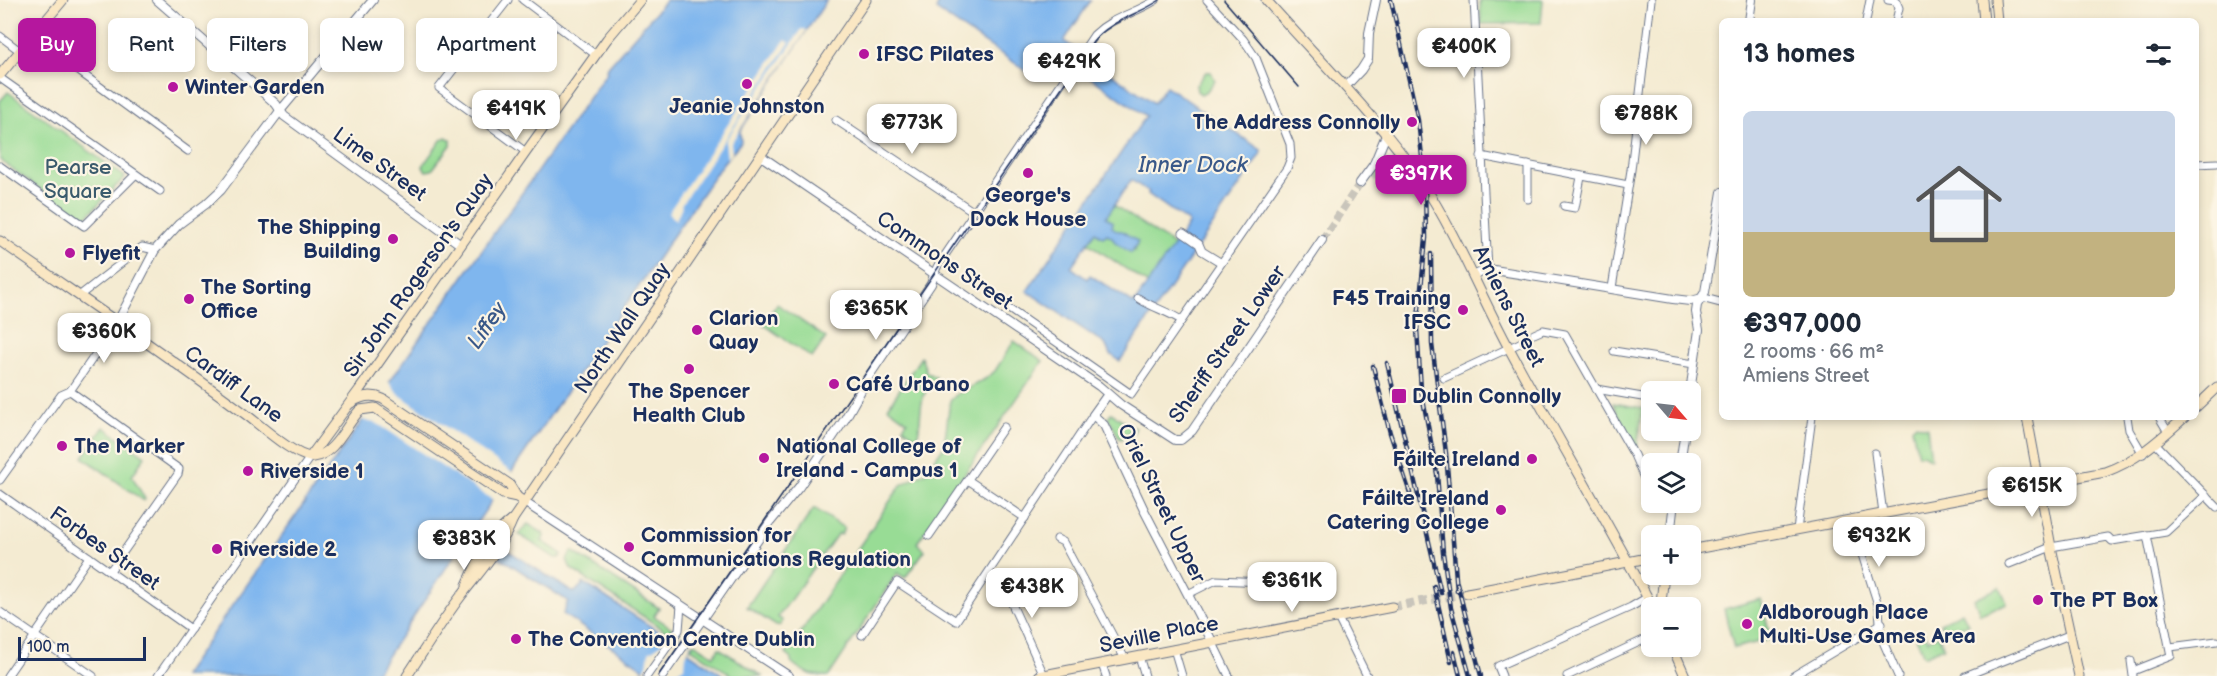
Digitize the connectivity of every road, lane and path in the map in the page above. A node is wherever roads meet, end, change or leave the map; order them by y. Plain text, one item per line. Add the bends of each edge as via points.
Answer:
1 (157, 0) edge
2 (373, 0) edge
3 (507, 0) edge
4 (524, 0) edge
5 (639, 0) edge
6 (866, 0) edge
7 (1156, 0) edge
8 (1207, 0) edge
9 (1266, 0) edge
10 (1376, 0) edge
11 (1474, 0) edge
12 (1651, 0) edge
13 (1752, 0) edge
14 (1870, 0) edge
15 (1888, 0) edge
16 (1982, 0) edge
17 (1995, 0) edge
18 (60, 1) edge
19 (47, 18) edge
20 (1749, 18) edge
21 (1867, 18) edge
22 (1897, 18) edge
23 (1984, 18) edge
24 (1997, 18) edge
25 (0, 36) edge
26 (18, 50) edge
27 (18, 54) edge
28 (596, 55) junction
29 (80, 72) edge
30 (0, 77) edge
31 (1345, 87) junction
32 (280, 111) junction
33 (836, 120) dead end
34 (1386, 135) junction
35 (188, 151) dead end
36 (526, 152) junction
37 (761, 156) junction
38 (1403, 156) junction
39 (1481, 156) junction
40 (2217, 163) edge
41 (2199, 164) edge
42 (1374, 165) junction
43 (1528, 165) junction
44 (0, 166) edge
45 (135, 175) junction
46 (1581, 177) junction
47 (1360, 183) tunnel mouth
48 (1628, 185) junction
49 (160, 191) dead end
50 (1528, 199) dead end
51 (1564, 206) dead end
52 (1719, 209) edge
53 (974, 212) junction
54 (1183, 233) dead end
55 (1322, 240) tunnel mouth
56 (0, 241) edge
57 (461, 245) junction
58 (154, 250) junction
59 (1220, 262) junction
60 (1488, 270) junction
61 (934, 275) junction
62 (1473, 276) junction
63 (1612, 288) junction
64 (79, 296) junction
65 (1138, 298) dead end
66 (1703, 298) junction
67 (1719, 302) edge
68 (1006, 307) dead end
69 (1180, 320) junction
70 (117, 323) junction
71 (1534, 334) dead end
72 (1524, 341) dead end
73 (1509, 349) junction
74 (1614, 351) dead end
75 (1694, 364) junction
76 (1443, 378) dead end
77 (1692, 381) edge
78 (2217, 387) edge
79 (1596, 389) junction
80 (70, 391) junction
81 (1108, 394) junction
82 (1641, 397) edge
83 (2199, 404) edge
84 (348, 405) junction
85 (1093, 415) junction
86 (1812, 420) edge
87 (2028, 420) edge
88 (2127, 420) edge
89 (2160, 420) edge
90 (2182, 420) edge
91 (1004, 427) dead end
92 (2168, 432) junction
93 (2156, 444) junction
94 (1875, 453) dead end
95 (2143, 454) junction
96 (310, 457) junction
97 (1641, 472) edge
98 (0, 480) edge
99 (968, 480) junction
100 (2040, 484) junction
101 (0, 494) edge
102 (2206, 495) junction
103 (521, 500) junction
104 (2217, 507) edge
105 (1884, 514) junction
106 (1025, 518) junction
107 (513, 519) junction
108 (1851, 520) junction
109 (1797, 530) junction
110 (2147, 535) junction
111 (929, 536) dead end
112 (1057, 539) dead end
113 (2051, 547) junction
114 (1701, 548) edge
115 (89, 557) junction
116 (1641, 559) edge
117 (484, 561) junction
118 (1628, 561) junction
119 (2009, 564) dead end
120 (110, 572) junction
121 (1265, 582) dead end
122 (992, 587) dead end
123 (1467, 593) tunnel mouth
124 (1188, 594) junction
125 (1648, 597) edge
126 (1641, 601) edge
127 (681, 605) junction
128 (1392, 607) tunnel mouth
129 (0, 612) edge
130 (1338, 618) junction
131 (703, 619) junction
132 (1882, 623) junction
133 (191, 629) junction
134 (862, 635) dead end
135 (2069, 635) junction
136 (35, 636) junction
137 (1212, 641) junction
138 (1641, 641) edge
139 (2217, 641) edge
140 (2170, 647) junction
141 (1173, 649) junction
142 (1138, 656) junction
143 (1677, 657) edge
144 (1125, 659) junction
145 (2131, 661) dead end
146 (1102, 664) junction
147 (1064, 674) edge
148 (2133, 674) edge
149 (7, 676) edge
150 (93, 676) edge
151 (159, 676) edge
152 (406, 676) edge
153 (647, 676) edge
154 (663, 676) edge
155 (789, 676) edge
156 (1042, 676) edge
157 (1106, 676) edge
158 (1145, 676) edge
159 (1182, 676) edge
160 (1229, 676) edge
161 (1367, 676) edge
162 (1502, 676) edge
163 (1567, 676) edge
164 (1686, 676) edge
165 (1793, 676) edge
166 (1898, 676) edge
167 (1965, 676) edge
168 (2079, 676) edge

1 - 32 street, Lime Street
2 - 32 street
3 - 36 street via 439,88
4 - 28 street
5 - 28 main road, Sir John Rogerson's Quay
6 - 37 main road, North Wall Quay
7 - 53 street via 1104,25
8 - 59 street via 1256,57 1290,144 1291,158
9 - 31 main road, Amiens Street
10 - 31 street via 1368,59
11 - 39 street
12 - 48 street
13 - 20 street
14 - 21 street
15 - 22 street via 1896,1
16 - 23 main road
17 - 24 main road
18 - 19 main road
25 - 26 street
27 - 30 main road
28 - 36 main road, Sir John Rogerson's Quay
29 - 35 street
30 - 45 street
31 - 34 main road, Amiens Street
32 - 57 street, Lime Street
32 - 58 street via 221,190
33 - 53 street
34 - 38 main road, Amiens Street
34 - 42 street
36 - 57 main road, Sir John Rogerson's Quay
37 - 61 street, Commons Street
37 - 103 main road, North Wall Quay
38 - 42 street
38 - 62 main road, Amiens Street via 1440,212
39 - 43 street
39 - 60 street
40 - 41 street
42 - 47 street
43 - 46 street
43 - 50 street
44 - 45 street via 84,226
45 - 49 street
46 - 48 street
46 - 51 street via 1575,208
48 - 63 street
52 - 66 street
53 - 61 street
54 - 59 street
55 - 81 street, Sheriff Street Lower via 1181,440 1170,437
56 - 64 main road, Cardiff Lane
57 - 84 main road, Sir John Rogerson's Quay
58 - 64 street via 142,247
58 - 70 street
59 - 69 street
60 - 62 street
60 - 63 street
61 - 81 street, Commons Street
61 - 131 street via 799,487
62 - 73 main road, Amiens Street
63 - 66 street via 1690,301
64 - 70 main road, Cardiff Lane
65 - 69 street
66 - 67 street
66 - 75 street via 1696,312 1699,330
68 - 69 street via 1131,394
70 - 80 street
70 - 96 main road, Cardiff Lane via 291,448
71 - 79 street via 1543,330 1565,334
72 - 73 street
73 - 76 street
73 - 118 main road, Amiens Street
74 - 75 street
75 - 77 street
78 - 83 main road
79 - 82 street
79 - 97 street
80 - 98 street via 61,395
80 - 120 street via 179,469
81 - 85 street
84 - 96 main road, Sir John Rogerson's Quay
84 - 103 main road via 363,397 378,397 394,405 509,484
85 - 106 street
85 - 124 street, Oriel Street Upper via 1104,425
86 - 109 street
87 - 100 main road
88 - 95 street
89 - 92 street
90 - 92 main road
91 - 99 street
92 - 93 main road
93 - 95 main road
93 - 102 street
94 - 105 street
95 - 100 main road via 2105,472
96 - 103 main road, Sir John Rogerson's Quay via 327,451 353,416 370,408 379,410 503,494
96 - 133 street, Sir John Rogerson's Quay
99 - 106 street
99 - 111 street
100 - 105 main road
100 - 113 main road
101 - 115 street, Forbes Street
102 - 104 street
102 - 110 street via 2166,532
103 - 107 main road, North Wall Quay
103 - 127 street
105 - 108 main road
106 - 134 street via 956,621 897,582
107 - 117 main road, North Wall Quay via 506,536
107 - 117 main road, North Wall Quay via 498,530
108 - 109 main road
108 - 132 street
109 - 114 main road
110 - 113 street
110 - 140 street
112 - 144 street via 1063,543
113 - 119 street
113 - 135 main road
115 - 120 street, Forbes Street
115 - 136 street
116 - 118 main road
117 - 152 main road
118 - 123 main road
118 - 125 main road, Amiens Street
120 - 133 street, Forbes Street
121 - 124 street via 1216,580
122 - 156 street via 1011,602
124 - 137 street, Oriel Street Upper
126 - 162 street via 1498,666
127 - 131 street
127 - 153 street via 680,626
128 - 130 main road, Seville Place
129 - 136 street
130 - 137 main road, Seville Place
130 - 161 street
131 - 154 street
131 - 155 street
132 - 165 street
132 - 166 street via 1881,637
133 - 151 street, Sir John Rogerson's Quay
135 - 167 street
135 - 168 main road
136 - 149 street
136 - 150 street
137 - 141 main road, Seville Place
137 - 160 street
138 - 163 street
139 - 140 street
140 - 148 street via 2171,656
141 - 142 main road, Seville Place
141 - 159 street
142 - 144 main road, Seville Place
142 - 158 street
143 - 164 main road
144 - 146 main road, Seville Place
145 - 148 street
146 - 147 main road, Seville Place
146 - 157 street
147 - 156 main road, Seville Place

